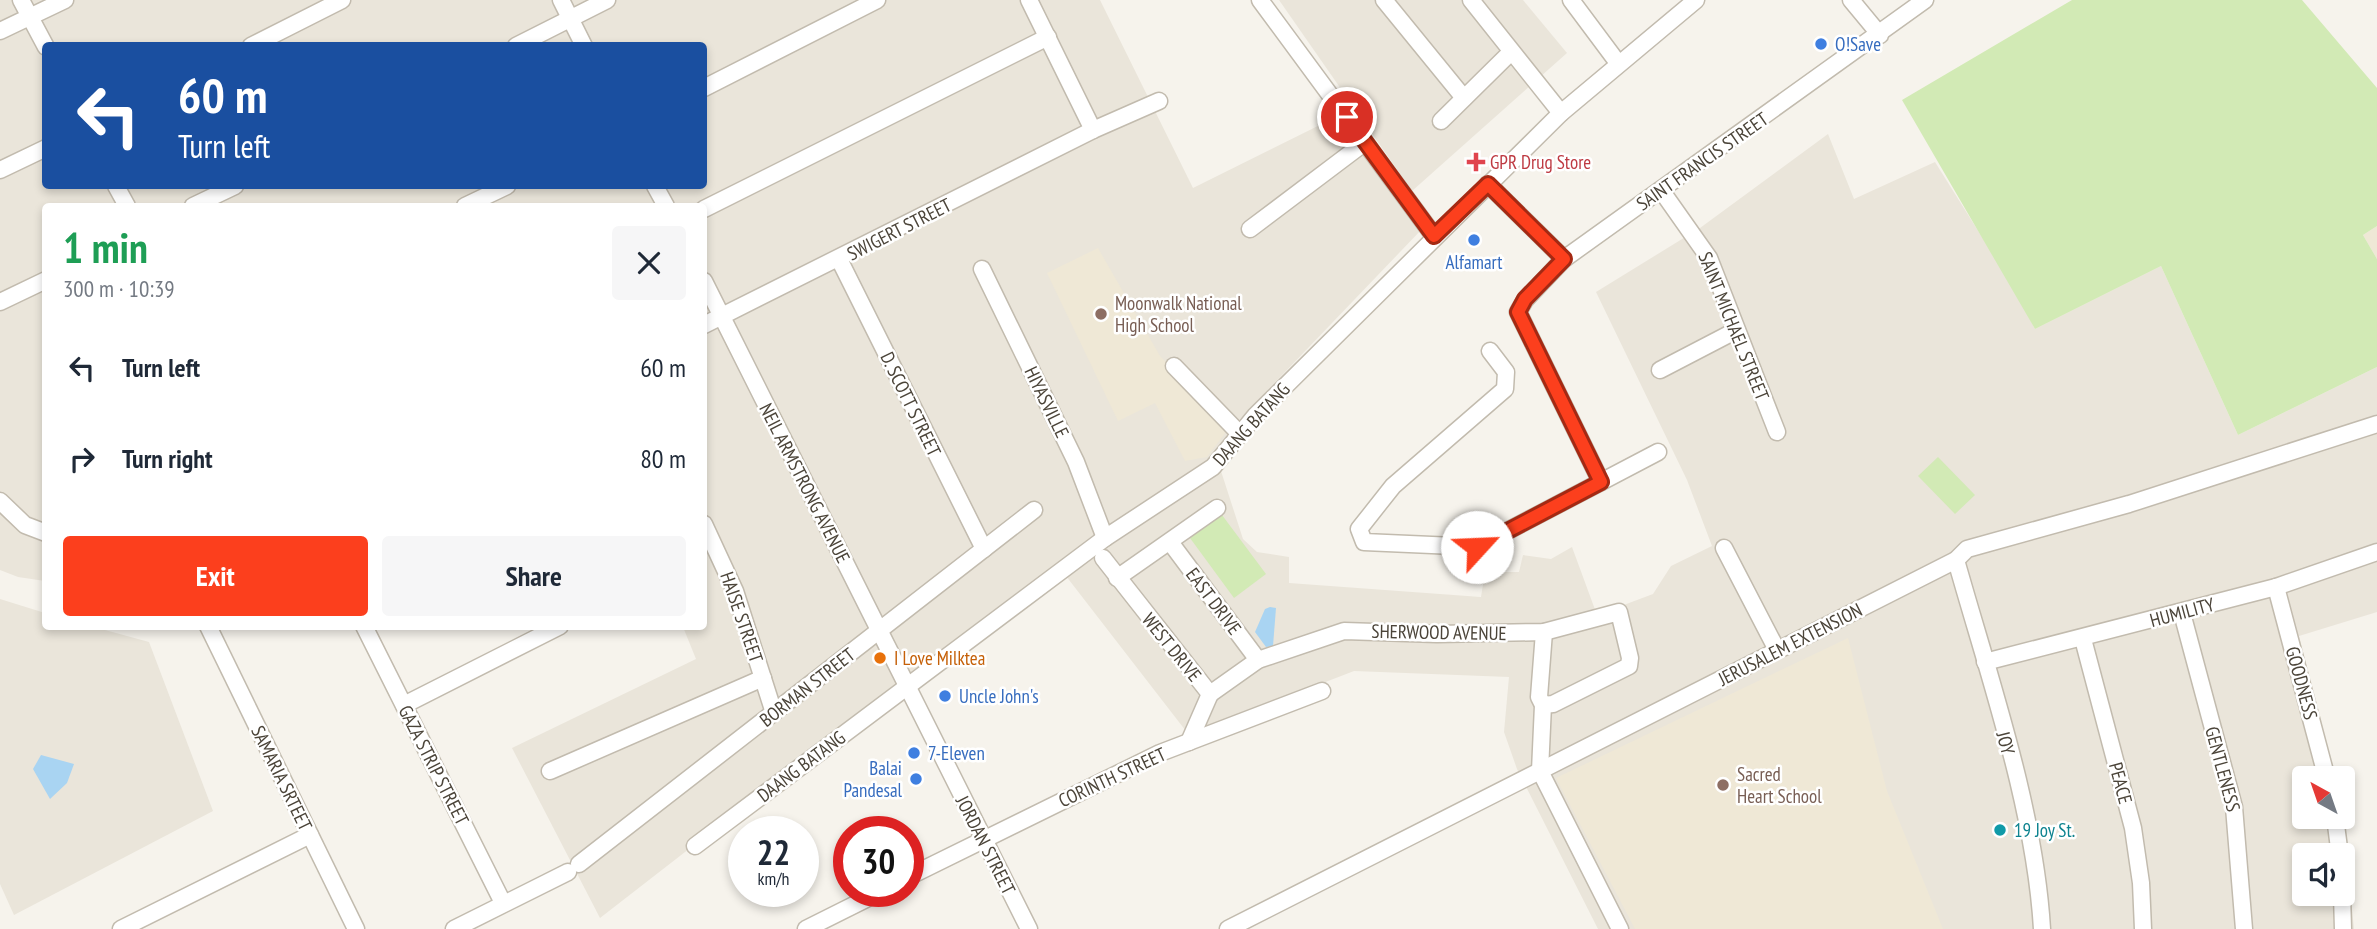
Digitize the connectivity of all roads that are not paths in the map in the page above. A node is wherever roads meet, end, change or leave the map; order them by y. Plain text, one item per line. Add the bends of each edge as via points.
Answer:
1 (21, 0) edge
2 (65, 0) edge
3 (342, 0) edge
4 (561, 0) edge
5 (607, 0) edge
6 (877, 0) edge
7 (1029, 0) edge
8 (1260, 0) edge
9 (1384, 0) edge
10 (1471, 0) edge
11 (1571, 0) edge
12 (1696, 0) edge
13 (1851, 0) edge
14 (1925, 0) edge
15 (29, 17) junction
16 (570, 19) junction
17 (0, 31) edge
18 (1880, 35) junction
19 (1048, 37) junction
20 (43, 42) edge
21 (259, 42) edge
22 (524, 42) edge
23 (582, 42) edge
24 (1511, 52) junction
25 (1618, 63) junction
26 (707, 86) edge
27 (1464, 98) junction
28 (1159, 102) dead end
29 (1561, 113) junction
30 (1441, 121) dead end
31 (1093, 130) junction
32 (1364, 143) junction
33 (42, 150) edge
34 (0, 170) edge
35 (1488, 184) junction
36 (229, 189) edge
37 (502, 189) edge
38 (1661, 190) junction
39 (199, 203) edge
40 (471, 203) edge
41 (707, 208) edge
42 (1250, 229) dead end
43 (1434, 236) junction
44 (839, 259) junction
45 (1564, 259) junction
46 (982, 269) dead end
47 (42, 281) edge
48 (707, 287) edge
49 (0, 302) edge
50 (721, 316) junction
51 (707, 323) edge
52 (1735, 331) junction
53 (1490, 351) dead end
54 (1174, 366) dead end
55 (1660, 370) dead end
56 (2377, 424) edge
57 (1777, 432) dead end
58 (1239, 433) junction
59 (1658, 452) dead end
60 (1601, 482) junction
61 (0, 501) edge
62 (1217, 508) dead end
63 (1034, 510) dead end
64 (707, 530) edge
65 (42, 531) edge
66 (1105, 538) junction
67 (1170, 542) junction
68 (1724, 548) dead end
69 (984, 549) junction
70 (2377, 552) edge
71 (1102, 558) dead end
72 (1956, 560) junction
73 (1117, 578) junction
74 (2276, 587) junction
75 (2182, 613) junction
76 (210, 630) edge
77 (366, 630) edge
78 (552, 630) edge
79 (879, 630) junction
80 (1544, 632) junction
81 (2083, 639) junction
82 (1777, 650) junction
83 (1258, 660) junction
84 (1985, 662) junction
85 (763, 678) junction
86 (907, 685) junction
87 (1322, 691) dead end
88 (1210, 694) junction
89 (404, 705) junction
90 (1543, 705) junction
91 (774, 713) junction
92 (1189, 741) junction
93 (2324, 766) edge
94 (550, 771) dead end
95 (1540, 771) junction
96 (310, 835) junction
97 (984, 839) junction
98 (695, 846) dead end
99 (924, 869) edge
100 (503, 903) junction
101 (2342, 906) edge
102 (849, 907) edge
103 (121, 929) edge
104 (356, 929) edge
105 (454, 929) edge
106 (806, 929) edge
107 (1029, 929) edge
108 (1228, 929) edge
109 (1620, 929) edge
110 (2042, 929) edge
111 (2143, 929) edge
112 (2244, 929) edge
113 (2343, 929) edge

1 - 15 street
2 - 15 street
3 - 21 street
4 - 16 street
5 - 16 street
6 - 26 street
7 - 19 street
8 - 32 street
9 - 27 street
10 - 24 street
11 - 25 street
12 - 25 street, DAANG BATANG
13 - 18 street
14 - 18 street, SAINT FRANCIS STREET
15 - 17 street
15 - 20 street
16 - 22 street
16 - 23 street
18 - 38 street, SAINT FRANCIS STREET
19 - 31 street
19 - 41 street
24 - 27 street
24 - 29 street
25 - 29 street, DAANG BATANG
27 - 30 street
28 - 31 street, SWIGERT STREET
29 - 35 street, DAANG BATANG
31 - 44 street, SWIGERT STREET
32 - 42 street
32 - 43 street
33 - 34 street
35 - 43 street, DAANG BATANG
35 - 45 street
36 - 39 street
37 - 40 street
38 - 45 street, SAINT FRANCIS STREET
38 - 52 street, SAINT MICHAEL STREET via 1709,258
43 - 58 street, DAANG BATANG
44 - 50 street, SWIGERT STREET
44 - 69 street, D. SCOTT STREET
45 - 60 street, SAINT FRANCIS STREET via 1518,312
46 - 66 street, HIYASVILLE via 1076,463
47 - 49 street
48 - 50 street, NEIL ARMSTRONG AVENUE
50 - 51 street, SWIGERT STREET
50 - 79 street, NEIL ARMSTRONG AVENUE
52 - 55 street
52 - 57 street, SAINT MICHAEL STREET
53 - 60 street via 1506,372 1505,389 1385,494 1361,525 1360,538 1369,543 1477,547
54 - 58 street
56 - 72 street, JERUSALEM EXTENSION via 2129,504 1972,547
58 - 66 street, DAANG BATANG via 1213,467
59 - 60 street
61 - 65 street via 25,525
62 - 67 street
63 - 69 street, BORMAN STREET
64 - 85 street, HAISE STREET via 735,591
66 - 86 street, DAANG BATANG
67 - 73 street
67 - 83 street, EAST DRIVE
68 - 82 street
69 - 79 street, BORMAN STREET
70 - 74 street, HUMILITY
71 - 73 street, WEST DRIVE
72 - 82 street, JERUSALEM EXTENSION
72 - 84 street, JOY
73 - 88 street, WEST DRIVE
74 - 75 street, HUMILITY
74 - 93 street, GOODNESS
75 - 81 street, HUMILITY
75 - 112 street, GENTLENESS via 2234,807
76 - 96 street, SAMARIA SRTEET
77 - 89 street, GAZA STRIP STREET
78 - 89 street
79 - 86 street, NEIL ARMSTRONG AVENUE
79 - 91 street, BORMAN STREET
80 - 83 street, SHERWOOD AVENUE via 1437,635 1343,631
80 - 90 street via 1539,697
80 - 90 street, SHERWOOD AVENUE via 1619,612 1630,662 1622,671
81 - 84 street, HUMILITY
81 - 111 street, PEACE via 2136,841
82 - 95 street, JERUSALEM EXTENSION
83 - 88 street, SHERWOOD AVENUE
84 - 110 street, JOY via 2027,823 2040,884
85 - 91 street, HAISE STREET
85 - 94 street
86 - 97 street, JORDAN STREET
86 - 98 street, DAANG BATANG
87 - 92 street, CORINTH STREET
88 - 92 street, WEST DRIVE
89 - 100 street, GAZA STRIP STREET
90 - 95 street
91 - 100 street, BORMAN STREET via 574,868
92 - 97 street, CORINTH STREET
95 - 108 street, JERUSALEM EXTENSION
95 - 109 street
96 - 103 street
96 - 104 street, SAMARIA SRTEET
97 - 99 street, CORINTH STREET
97 - 107 street, JORDAN STREET
100 - 105 street, BORMAN STREET
101 - 113 street
102 - 106 street

